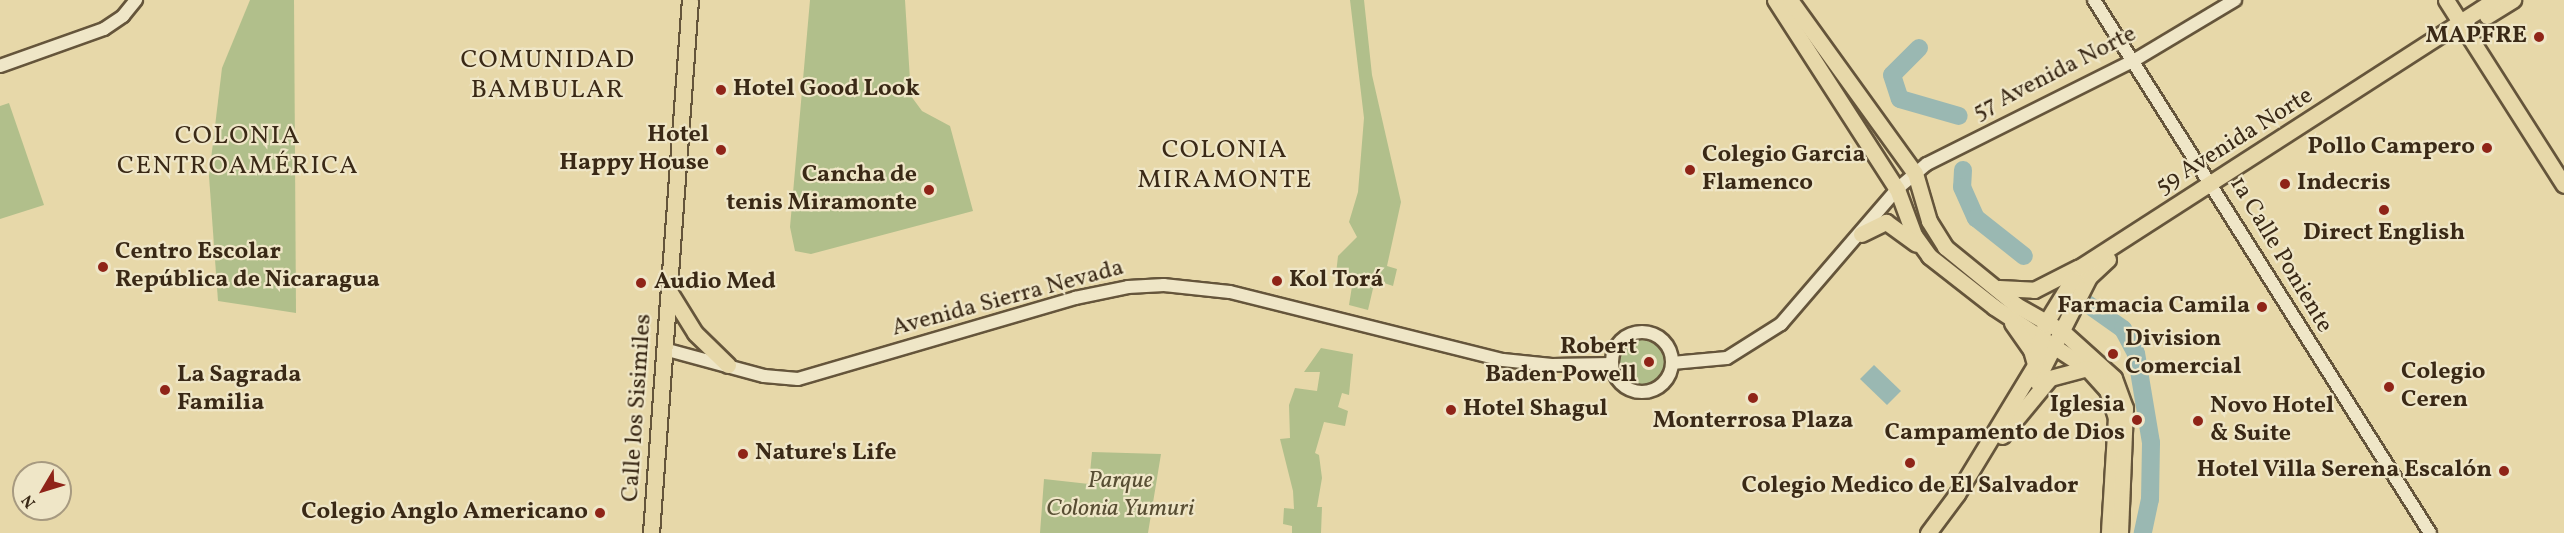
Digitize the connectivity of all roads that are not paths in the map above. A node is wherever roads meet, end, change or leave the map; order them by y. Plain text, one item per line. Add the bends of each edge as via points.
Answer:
1 (136, 0) edge
2 (690, 0) edge
3 (1775, 0) edge
4 (1790, 0) edge
5 (2094, 0) edge
6 (2235, 0) edge
7 (2446, 0) edge
8 (2458, 0) edge
9 (2495, 0) edge
10 (2513, 0) edge
11 (2467, 24) junction
12 (2133, 61) junction
13 (0, 66) edge
14 (2564, 166) edge
15 (1915, 173) junction
16 (2564, 185) edge
17 (2214, 187) junction
18 (1897, 189) junction
19 (1861, 234) junction
20 (1929, 256) junction
21 (2080, 267) junction
22 (1990, 285) junction
23 (669, 291) junction
24 (1994, 307) junction
25 (2073, 308) junction
26 (2043, 330) junction
27 (2062, 331) junction
28 (2055, 347) junction
29 (664, 349) junction
30 (1672, 363) junction
31 (1612, 364) junction
32 (2093, 364) junction
33 (728, 365) junction
34 (2035, 365) junction
35 (2002, 436) junction
36 (1957, 494) junction
37 (651, 533) edge
38 (1928, 533) edge
39 (2109, 533) edge
40 (2120, 533) edge
41 (2430, 533) edge

1 - 13 street via 123,16 104,29
2 - 23 main road, Calle los Sisimiles
3 - 18 main road
4 - 15 main road
5 - 12 street, 1a Calle Poniente
6 - 12 street, 57 Avenida Norte
7 - 11 main road
8 - 11 main road
9 - 11 main road
10 - 11 main road
11 - 14 main road
11 - 16 main road
11 - 17 main road, 59 Avenida Norte
12 - 15 street, 57 Avenida Norte via 1977,136
12 - 17 street, 1a Calle Poniente
15 - 18 street, 57 Avenida Norte
15 - 22 main road via 1936,235 1962,264
17 - 21 main road, 59 Avenida Norte
17 - 25 main road, 59 Avenida Norte via 2094,268
17 - 41 street, 1a Calle Poniente
18 - 19 street
18 - 20 main road via 1914,235
19 - 20 main road via 1886,222
19 - 30 street via 1781,324 1759,340 1727,358
20 - 24 main road
21 - 22 main road via 2034,290 2012,292
21 - 26 main road, 59 Avenida Norte
22 - 26 main road
23 - 29 main road, Calle los Sisimiles
23 - 33 main road via 695,333
24 - 26 main road
24 - 34 main road via 2021,334
25 - 27 main road, 59 Avenida Norte
25 - 32 main road via 2075,329
26 - 27 main road
26 - 28 main road
26 - 34 main road, 59 Avenida Norte
27 - 28 main road, 59 Avenida Norte
27 - 32 main road
28 - 32 main road
28 - 35 main road, 59 Avenida Norte
29 - 33 street, Avenida Sierra Nevada
29 - 37 main road, Calle los Sisimiles
30 - 31 street via 1667,379 1646,392 1624,386
30 - 31 street via 1662,340 1639,332 1618,344
31 - 33 street, Avenida Sierra Nevada via 1552,365 1503,360 1230,292 1164,285 1128,287 1075,298 806,378 775,378
32 - 35 main road via 2050,378
32 - 39 main road via 2108,390 2116,417
32 - 40 main road via 2114,378 2125,408
34 - 36 main road, 59 Avenida Norte
35 - 36 main road via 1981,468
36 - 38 main road

